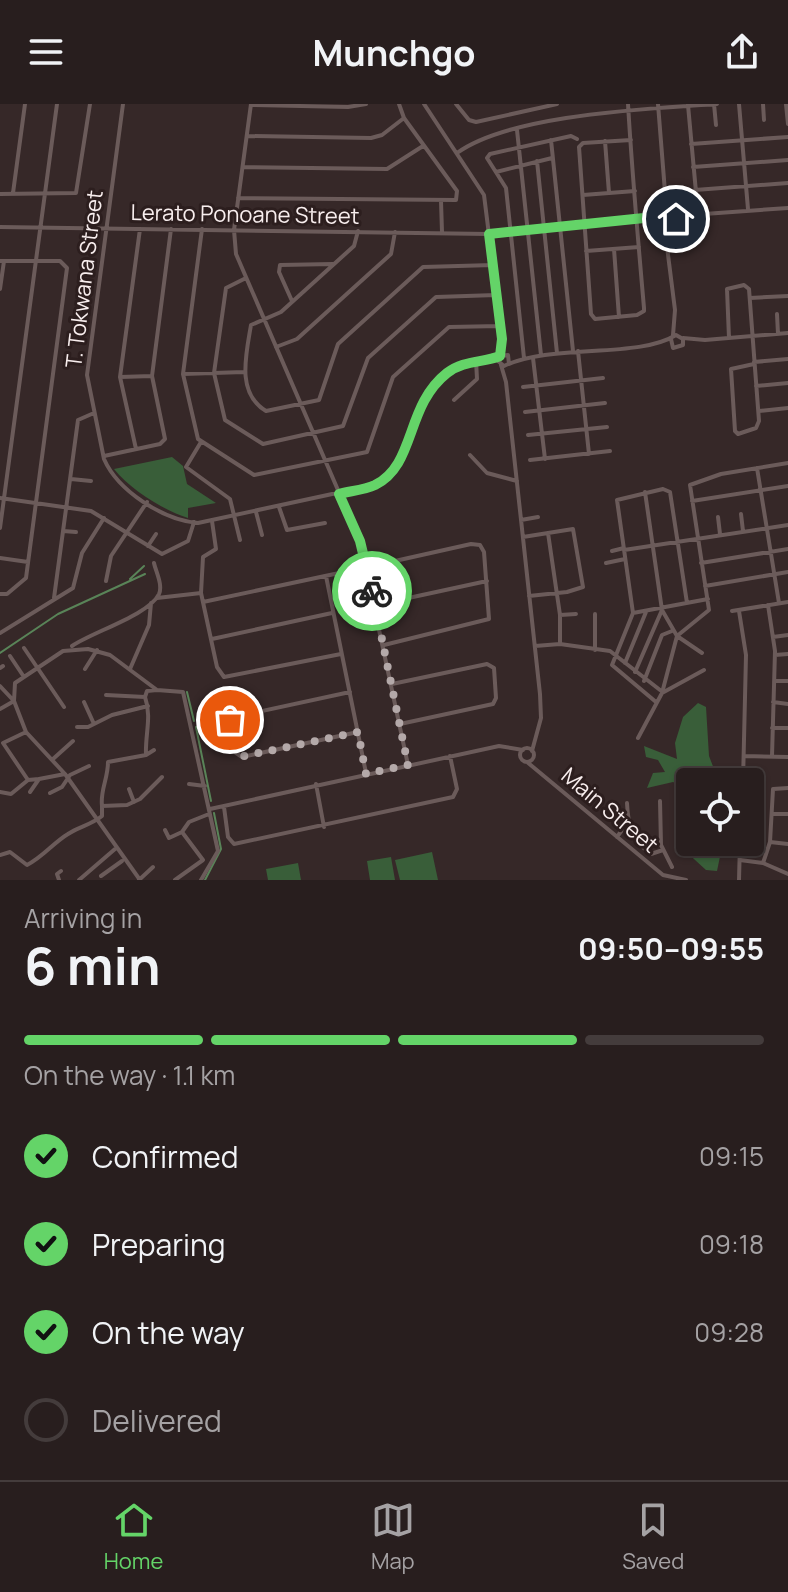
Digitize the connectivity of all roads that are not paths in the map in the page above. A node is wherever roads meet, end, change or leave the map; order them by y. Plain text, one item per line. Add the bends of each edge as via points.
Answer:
1 (25, 104) edge
2 (57, 104) edge
3 (90, 104) edge
4 (123, 104) edge
5 (366, 104) edge
6 (399, 104) edge
7 (424, 104) edge
8 (456, 104) edge
9 (557, 104) edge
10 (628, 104) edge
11 (716, 104) edge
12 (739, 104) edge
13 (763, 104) edge
14 (786, 104) edge
15 (251, 105) edge
16 (688, 105) edge
17 (658, 107) edge
18 (628, 111) junction
19 (404, 118) junction
20 (764, 120) dead end
21 (788, 124) edge
22 (716, 125) dead end
23 (517, 130) junction
24 (247, 136) junction
25 (788, 137) edge
26 (551, 140) junction
27 (631, 140) junction
28 (742, 140) junction
29 (605, 141) junction
30 (578, 142) junction
31 (691, 144) junction
32 (423, 146) junction
33 (519, 147) junction
34 (457, 153) junction
35 (553, 158) junction
36 (788, 160) edge
37 (537, 161) junction
38 (744, 163) junction
39 (521, 165) junction
40 (243, 167) junction
41 (693, 167) junction
42 (496, 172) junction
43 (788, 183) edge
44 (746, 186) junction
45 (695, 190) junction
46 (635, 191) junction
47 (665, 192) junction
48 (13, 193) junction
49 (609, 193) junction
50 (0, 194) edge
51 (45, 194) junction
52 (583, 195) junction
53 (238, 198) junction
54 (441, 201) junction
55 (788, 208) edge
56 (748, 210) junction
57 (662, 212) junction
58 (672, 212) junction
59 (698, 214) junction
60 (690, 215) junction
61 (644, 218) junction
62 (637, 219) junction
63 (672, 221) junction
64 (663, 222) junction
65 (584, 223) junction
66 (560, 225) junction
67 (0, 227) edge
68 (41, 227) junction
69 (544, 227) junction
70 (106, 228) junction
71 (140, 229) junction
72 (171, 229) junction
73 (202, 229) junction
74 (528, 229) junction
75 (234, 230) junction
76 (358, 231) junction
77 (510, 231) junction
78 (395, 232) junction
79 (442, 232) junction
80 (489, 234) junction
81 (669, 244) junction
82 (639, 247) junction
83 (614, 249) junction
84 (586, 251) junction
85 (36, 260) junction
86 (2, 261) edge
87 (333, 264) junction
88 (493, 265) junction
89 (246, 278) junction
90 (0, 289) edge
91 (496, 295) junction
92 (788, 296) edge
93 (750, 298) junction
94 (292, 301) junction
95 (777, 314) dead end
96 (675, 315) junction
97 (619, 317) junction
98 (263, 318) junction
99 (500, 326) junction
100 (788, 333) edge
101 (778, 334) junction
102 (752, 336) junction
103 (681, 337) junction
104 (672, 338) junction
105 (729, 338) junction
106 (502, 339) junction
107 (705, 340) junction
108 (649, 344) junction
109 (682, 346) junction
110 (276, 347) junction
111 (672, 347) junction
112 (576, 351) junction
113 (557, 353) junction
114 (508, 355) junction
115 (541, 355) junction
116 (533, 356) junction
117 (524, 358) junction
118 (788, 359) edge
119 (476, 360) junction
120 (500, 360) junction
121 (754, 363) junction
122 (508, 364) junction
123 (244, 372) junction
124 (214, 373) junction
125 (183, 374) junction
126 (152, 376) junction
127 (120, 377) junction
128 (603, 378) dead end
129 (580, 381) junction
130 (506, 382) junction
131 (788, 383) edge
132 (537, 386) junction
133 (756, 386) junction
134 (523, 387) dead end
135 (454, 400) dead end
136 (605, 403) dead end
137 (583, 405) junction
138 (301, 406) junction
139 (788, 408) edge
140 (539, 410) junction
141 (759, 411) junction
142 (525, 412) dead end
143 (94, 413) junction
144 (607, 427) dead end
145 (586, 429) junction
146 (313, 434) junction
147 (542, 434) junction
148 (528, 435) dead end
149 (201, 442) junction
150 (136, 449) junction
151 (610, 451) dead end
152 (589, 454) junction
153 (470, 455) dead end
154 (103, 456) junction
155 (545, 459) junction
156 (530, 460) dead end
157 (325, 462) junction
158 (788, 463) edge
159 (757, 468) junction
160 (71, 479) junction
161 (91, 481) dead end
162 (517, 481) junction
163 (788, 486) edge
164 (761, 490) junction
165 (645, 492) junction
166 (339, 494) junction
167 (2, 498) edge
168 (692, 501) junction
169 (147, 502) junction
170 (36, 503) junction
171 (66, 507) junction
172 (279, 507) junction
173 (256, 512) junction
174 (741, 514) dead end
175 (234, 516) junction
176 (538, 517) dead end
177 (718, 517) dead end
178 (104, 518) junction
179 (521, 520) junction
180 (212, 521) junction
181 (194, 522) junction
182 (325, 523) dead end
183 (788, 525) edge
184 (767, 527) junction
185 (0, 528) edge
186 (63, 531) junction
187 (743, 531) junction
188 (76, 532) dead end
189 (127, 533) junction
190 (548, 533) junction
191 (156, 534) dead end
192 (262, 535) dead end
193 (720, 535) junction
194 (523, 537) junction
195 (697, 538) junction
196 (240, 540) dead end
197 (678, 542) junction
198 (148, 546) junction
199 (653, 546) junction
200 (624, 549) junction
201 (788, 549) edge
202 (612, 551) dead end
203 (770, 551) junction
204 (0, 558) edge
205 (625, 559) junction
206 (28, 562) junction
207 (154, 563) dead end
208 (606, 563) dead end
209 (701, 563) junction
210 (368, 567) junction
211 (358, 569) dead end
212 (788, 572) edge
213 (774, 574) junction
214 (326, 576) junction
215 (106, 581) dead end
216 (487, 581) junction
217 (705, 586) junction
218 (201, 593) junction
219 (557, 593) junction
220 (0, 594) edge
221 (529, 596) junction
222 (54, 598) junction
223 (157, 598) junction
224 (708, 599) junction
225 (203, 602) junction
226 (788, 602) edge
227 (151, 603) junction
228 (687, 603) junction
229 (779, 603) junction
230 (375, 605) junction
231 (768, 605) junction
232 (662, 610) junction
233 (732, 611) dead end
234 (739, 611) junction
235 (646, 612) junction
236 (332, 613) junction
237 (633, 613) junction
238 (576, 614) dead end
239 (595, 614) dead end
240 (560, 615) junction
241 (672, 631) junction
242 (0, 633) edge
243 (788, 635) edge
244 (677, 636) junction
245 (773, 637) junction
246 (212, 639) junction
247 (560, 644) junction
248 (384, 645) junction
249 (535, 646) junction
250 (24, 648) dead end
251 (70, 648) junction
252 (97, 650) junction
253 (595, 650) junction
254 (615, 653) junction
255 (702, 653) dead end
256 (341, 654) junction
257 (788, 654) edge
258 (775, 655) junction
259 (10, 656) dead end
260 (625, 663) junction
261 (38, 668) junction
262 (85, 669) dead end
263 (130, 669) junction
264 (704, 670) dead end
265 (635, 672) junction
266 (24, 677) junction
267 (644, 681) junction
268 (774, 681) junction
269 (788, 681) edge
270 (15, 683) junction
271 (392, 684) junction
272 (1, 687) edge
273 (157, 690) junction
274 (350, 692) junction
275 (661, 692) junction
276 (106, 695) dead end
277 (145, 697) junction
278 (14, 701) junction
279 (84, 702) dead end
280 (773, 702) junction
281 (656, 703) junction
282 (788, 704) edge
283 (148, 706) junction
284 (64, 707) dead end
285 (0, 709) edge
286 (94, 724) junction
287 (400, 724) junction
288 (77, 727) dead end
289 (772, 728) junction
290 (788, 728) edge
291 (26, 732) junction
292 (358, 732) junction
293 (638, 738) dead end
294 (1, 740) edge
295 (73, 741) dead end
296 (534, 741) junction
297 (154, 750) dead end
298 (532, 751) junction
299 (523, 752) junction
300 (146, 755) junction
301 (450, 756) junction
302 (744, 756) junction
303 (772, 756) junction
304 (788, 757) edge
305 (53, 759) junction
306 (530, 761) junction
307 (408, 765) junction
308 (89, 766) dead end
309 (744, 768) edge
310 (366, 774) junction
311 (66, 776) junction
312 (162, 777) dead end
313 (39, 779) junction
314 (28, 780) junction
315 (189, 784) dead end
316 (316, 784) junction
317 (205, 786) junction
318 (788, 788) edge
319 (129, 789) dead end
320 (0, 792) edge
321 (30, 792) dead end
322 (50, 793) dead end
323 (660, 801) dead end
324 (134, 802) junction
325 (627, 803) dead end
326 (102, 806) junction
327 (224, 807) junction
328 (210, 812) junction
329 (772, 814) junction
330 (788, 814) edge
331 (96, 820) junction
332 (627, 823) junction
333 (324, 827) junction
334 (165, 830) dead end
335 (182, 832) junction
336 (617, 837) junction
337 (770, 842) junction
338 (788, 844) edge
339 (115, 849) junction
340 (663, 850) junction
341 (0, 855) edge
342 (740, 856) edge
343 (215, 857) junction
344 (203, 860) junction
345 (740, 860) junction
346 (123, 861) junction
347 (763, 863) junction
348 (153, 867) dead end
349 (672, 867) dead end
350 (61, 871) dead end
351 (788, 874) edge
352 (101, 876) dead end
353 (662, 877) edge
354 (59, 880) edge
355 (79, 880) edge
356 (139, 880) edge
357 (175, 880) edge
358 (201, 880) edge
359 (686, 880) edge
360 (739, 880) edge

1 - 48 street
2 - 51 street
3 - 51 street via 77,192
4 - 70 street, T. Tokwana Street
5 - 15 street
6 - 19 street
7 - 34 street
8 - 9 street via 476,122
10 - 18 street
11 - 16 street
11 - 22 street
12 - 28 street
13 - 20 street
14 - 21 street
15 - 24 street
16 - 17 street
16 - 31 street
17 - 18 street
17 - 47 street
18 - 23 street
18 - 27 street
19 - 24 street via 371,138
19 - 32 street
23 - 33 street
23 - 34 street via 484,137
24 - 40 street
25 - 28 street
26 - 30 street via 574,135
26 - 33 street
26 - 35 street
27 - 29 street
27 - 46 street
28 - 31 street
28 - 38 street
29 - 30 street
29 - 49 street
30 - 52 street
31 - 41 street
32 - 40 street via 387,169
32 - 54 street via 457,191 456,200
33 - 39 street
33 - 42 street via 490,154
34 - 80 street via 484,195
35 - 37 street
35 - 66 street
36 - 38 street
37 - 39 street
37 - 69 street
38 - 41 street
38 - 44 street
39 - 42 street
39 - 74 street
40 - 53 street
41 - 45 street
42 - 77 street via 506,188
43 - 44 street
44 - 45 street
44 - 56 street
45 - 59 street
46 - 49 street
46 - 62 street
47 - 57 street
47 - 58 street
48 - 50 street
48 - 51 street
49 - 52 street
51 - 68 street
52 - 65 street
53 - 54 street
53 - 75 street
54 - 79 street
55 - 56 street
56 - 59 street
57 - 58 street
57 - 61 street
57 - 64 street
58 - 60 street
58 - 63 street
59 - 60 street
60 - 63 street
61 - 62 street, Lerato Ponoane Street
61 - 64 street
62 - 65 street, Lerato Ponoane Street
62 - 82 street
63 - 64 street
63 - 81 street
64 - 81 street
65 - 66 street, Lerato Ponoane Street
65 - 84 street
66 - 69 street, Lerato Ponoane Street
66 - 112 street
67 - 68 street, Lerato Ponoane Street
68 - 70 street, Lerato Ponoane Street
68 - 85 street
69 - 74 street, Lerato Ponoane Street
69 - 113 street
70 - 71 street, Lerato Ponoane Street
70 - 143 street, T. Tokwana Street via 87,375
71 - 72 street, Lerato Ponoane Street
71 - 127 street
72 - 73 street, Lerato Ponoane Street
72 - 126 street
73 - 75 street, Lerato Ponoane Street
73 - 125 street
74 - 77 street, Lerato Ponoane Street
74 - 115 street
75 - 76 street, Lerato Ponoane Street
75 - 89 street
76 - 78 street, Lerato Ponoane Street
76 - 87 street via 354,246
77 - 80 street, Lerato Ponoane Street
77 - 117 street
78 - 79 street, Lerato Ponoane Street
78 - 110 street via 391,254 297,339
79 - 80 street, Lerato Ponoane Street
80 - 88 street
81 - 96 street
82 - 83 street
82 - 97 street via 644,311
83 - 84 street
83 - 97 street
84 - 97 street via 592,317
85 - 86 street
85 - 167 street
85 - 170 street via 60,261 67,268
86 - 90 street
87 - 94 street
87 - 94 street via 280,265
88 - 91 street
88 - 138 street via 421,268 338,344 321,398
89 - 98 street
89 - 124 street via 226,288
91 - 99 street
91 - 146 street via 432,299 368,358 345,424
92 - 93 street
93 - 102 street
93 - 105 street via 745,285 727,289
94 - 98 street
95 - 101 street
96 - 103 street
96 - 104 street
98 - 110 street
98 - 123 street via 251,325
99 - 106 street
99 - 157 street via 444,330 393,377 369,450
100 - 101 street
101 - 102 street
102 - 105 street
102 - 121 street
103 - 104 street
103 - 107 street
103 - 109 street
104 - 108 street
104 - 111 street
105 - 107 street
106 - 114 street
106 - 120 street
107 - 109 street
108 - 111 street
108 - 112 street
109 - 111 street
110 - 138 street
112 - 113 street
112 - 129 street
113 - 115 street
114 - 117 street
114 - 120 street
114 - 122 street
115 - 116 street
116 - 117 street
116 - 132 street
117 - 122 street
118 - 121 street
119 - 120 street, T. Tokwana Street
119 - 135 street via 477,379
119 - 166 street, T. Tokwana Street via 450,371 428,391 391,473 374,485
120 - 122 street
120 - 130 street
121 - 133 street
121 - 141 street via 731,369 735,431 756,428
122 - 130 street
123 - 124 street
123 - 138 street via 251,399 262,409
124 - 125 street
124 - 146 street via 225,420 258,442
125 - 149 street
126 - 127 street
126 - 150 street via 165,439
127 - 150 street
128 - 129 street
129 - 132 street
129 - 137 street
130 - 162 street
131 - 133 street
132 - 134 street
132 - 140 street
133 - 141 street
136 - 137 street
137 - 140 street
137 - 145 street
138 - 146 street
139 - 141 street
140 - 142 street
140 - 147 street
143 - 154 street, T. Tokwana Street
143 - 160 street via 78,420
144 - 145 street
145 - 147 street
145 - 152 street
146 - 157 street
147 - 148 street
147 - 155 street
149 - 157 street via 256,476
149 - 175 street via 186,467 228,497
150 - 154 street
151 - 152 street
152 - 155 street
153 - 162 street via 487,473
154 - 169 street, T. Tokwana Street via 114,478
155 - 156 street
157 - 166 street
158 - 159 street
159 - 164 street
159 - 168 street via 692,482
160 - 161 street
160 - 171 street
162 - 179 street
163 - 164 street
164 - 168 street
164 - 184 street
165 - 197 street via 667,489
165 - 199 street
165 - 200 street via 617,500
166 - 172 street, T. Tokwana Street
166 - 210 street
167 - 170 street
167 - 185 street
168 - 195 street
169 - 181 street, T. Tokwana Street via 173,518
169 - 189 street
170 - 171 street
170 - 206 street
171 - 178 street
171 - 186 street
172 - 173 street, T. Tokwana Street
172 - 182 street via 287,530
173 - 175 street, T. Tokwana Street
173 - 192 street
174 - 187 street
175 - 180 street, T. Tokwana Street
175 - 196 street
176 - 179 street
177 - 193 street
178 - 189 street
178 - 222 street via 82,553 75,585
179 - 194 street
180 - 181 street, T. Tokwana Street
180 - 218 street via 216,549 203,557
181 - 198 street via 188,541 167,555
183 - 184 street
184 - 187 street
184 - 203 street
186 - 188 street
186 - 222 street
187 - 193 street
189 - 198 street
189 - 215 street via 109,561
190 - 194 street
190 - 219 street
190 - 219 street via 573,529 577,544 582,588
191 - 198 street
193 - 195 street
194 - 221 street
195 - 197 street
195 - 209 street
197 - 199 street
197 - 228 street
199 - 200 street
199 - 232 street
200 - 202 street
200 - 205 street
201 - 203 street
203 - 209 street
203 - 213 street
204 - 206 street
205 - 208 street
205 - 237 street
206 - 220 street via 24,582
207 - 223 street via 160,586
209 - 217 street
210 - 216 street via 478,544 484,549
210 - 230 street
211 - 214 street
212 - 213 street
213 - 217 street
213 - 229 street
214 - 225 street
214 - 236 street
216 - 230 street
216 - 248 street via 487,621
217 - 224 street
218 - 223 street
218 - 225 street
219 - 221 street
219 - 240 street
221 - 249 street
222 - 242 street
223 - 227 street
224 - 228 street
224 - 244 street via 709,610
225 - 246 street
226 - 229 street
227 - 251 street
227 - 263 street via 149,625
228 - 232 street
229 - 231 street
230 - 248 street
231 - 234 street
231 - 245 street
232 - 235 street
232 - 241 street
232 - 265 street
233 - 234 street
234 - 302 street via 746,655
235 - 237 street
235 - 260 street
236 - 246 street
236 - 256 street
237 - 254 street
238 - 240 street
239 - 253 street
240 - 247 street
241 - 244 street
241 - 267 street via 662,635
243 - 245 street
244 - 255 street
244 - 275 street
245 - 258 street
246 - 256 street via 224,677
247 - 249 street
247 - 253 street
248 - 271 street
249 - 296 street via 541,713
250 - 261 street
251 - 252 street
251 - 261 street
252 - 262 street
252 - 263 street
253 - 254 street
254 - 260 street
254 - 281 street via 612,666
256 - 274 street
257 - 258 street
258 - 268 street
259 - 266 street
260 - 265 street
261 - 266 street
261 - 284 street
263 - 273 street
264 - 275 street
265 - 267 street
266 - 270 street
267 - 275 street
268 - 269 street
268 - 280 street
270 - 272 street
270 - 278 street
271 - 287 street
271 - 287 street via 487,664 494,668 493,704
272 - 278 street
273 - 277 street via 147,691
273 - 317 street via 183,692
274 - 292 street
274 - 292 street via 229,722 236,753 242,757
275 - 281 street
276 - 277 street
277 - 283 street
278 - 285 street
278 - 291 street
279 - 286 street
280 - 282 street
280 - 289 street
281 - 293 street
283 - 286 street
283 - 300 street
286 - 288 street
287 - 307 street
289 - 290 street
289 - 303 street
291 - 294 street
291 - 305 street
292 - 310 street
294 - 314 street
295 - 305 street
296 - 298 street
296 - 299 street
297 - 300 street
298 - 299 street
298 - 306 street
299 - 301 street via 502,746
299 - 306 street
300 - 326 street via 108,762
301 - 307 street
301 - 333 street via 457,789 453,797
302 - 303 street
302 - 309 street
303 - 304 street
305 - 311 street
306 - 336 street, Main Street
307 - 310 street
308 - 311 street
310 - 316 street
311 - 313 street
311 - 322 street via 62,787
311 - 331 street
312 - 324 street
313 - 314 street
313 - 321 street
314 - 320 street via 13,793
315 - 317 street
316 - 327 street
316 - 333 street
317 - 328 street
318 - 329 street via 773,788
319 - 324 street
323 - 340 street
324 - 326 street
325 - 332 street
326 - 331 street
327 - 328 street
327 - 333 street via 234,844
328 - 335 street
328 - 343 street
329 - 330 street
329 - 337 street
331 - 339 street
331 - 341 street via 67,834 27,865 10,852
332 - 336 street
332 - 340 street via 640,846 653,854
334 - 335 street via 169,838
335 - 344 street
336 - 353 street, Main Street
337 - 338 street
337 - 347 street
339 - 346 street
339 - 355 street
340 - 349 street
342 - 345 street
343 - 344 street
343 - 358 street
344 - 357 street
345 - 347 street
345 - 360 street
346 - 352 street
346 - 356 street
347 - 351 street
348 - 356 street
350 - 354 street
353 - 359 street

